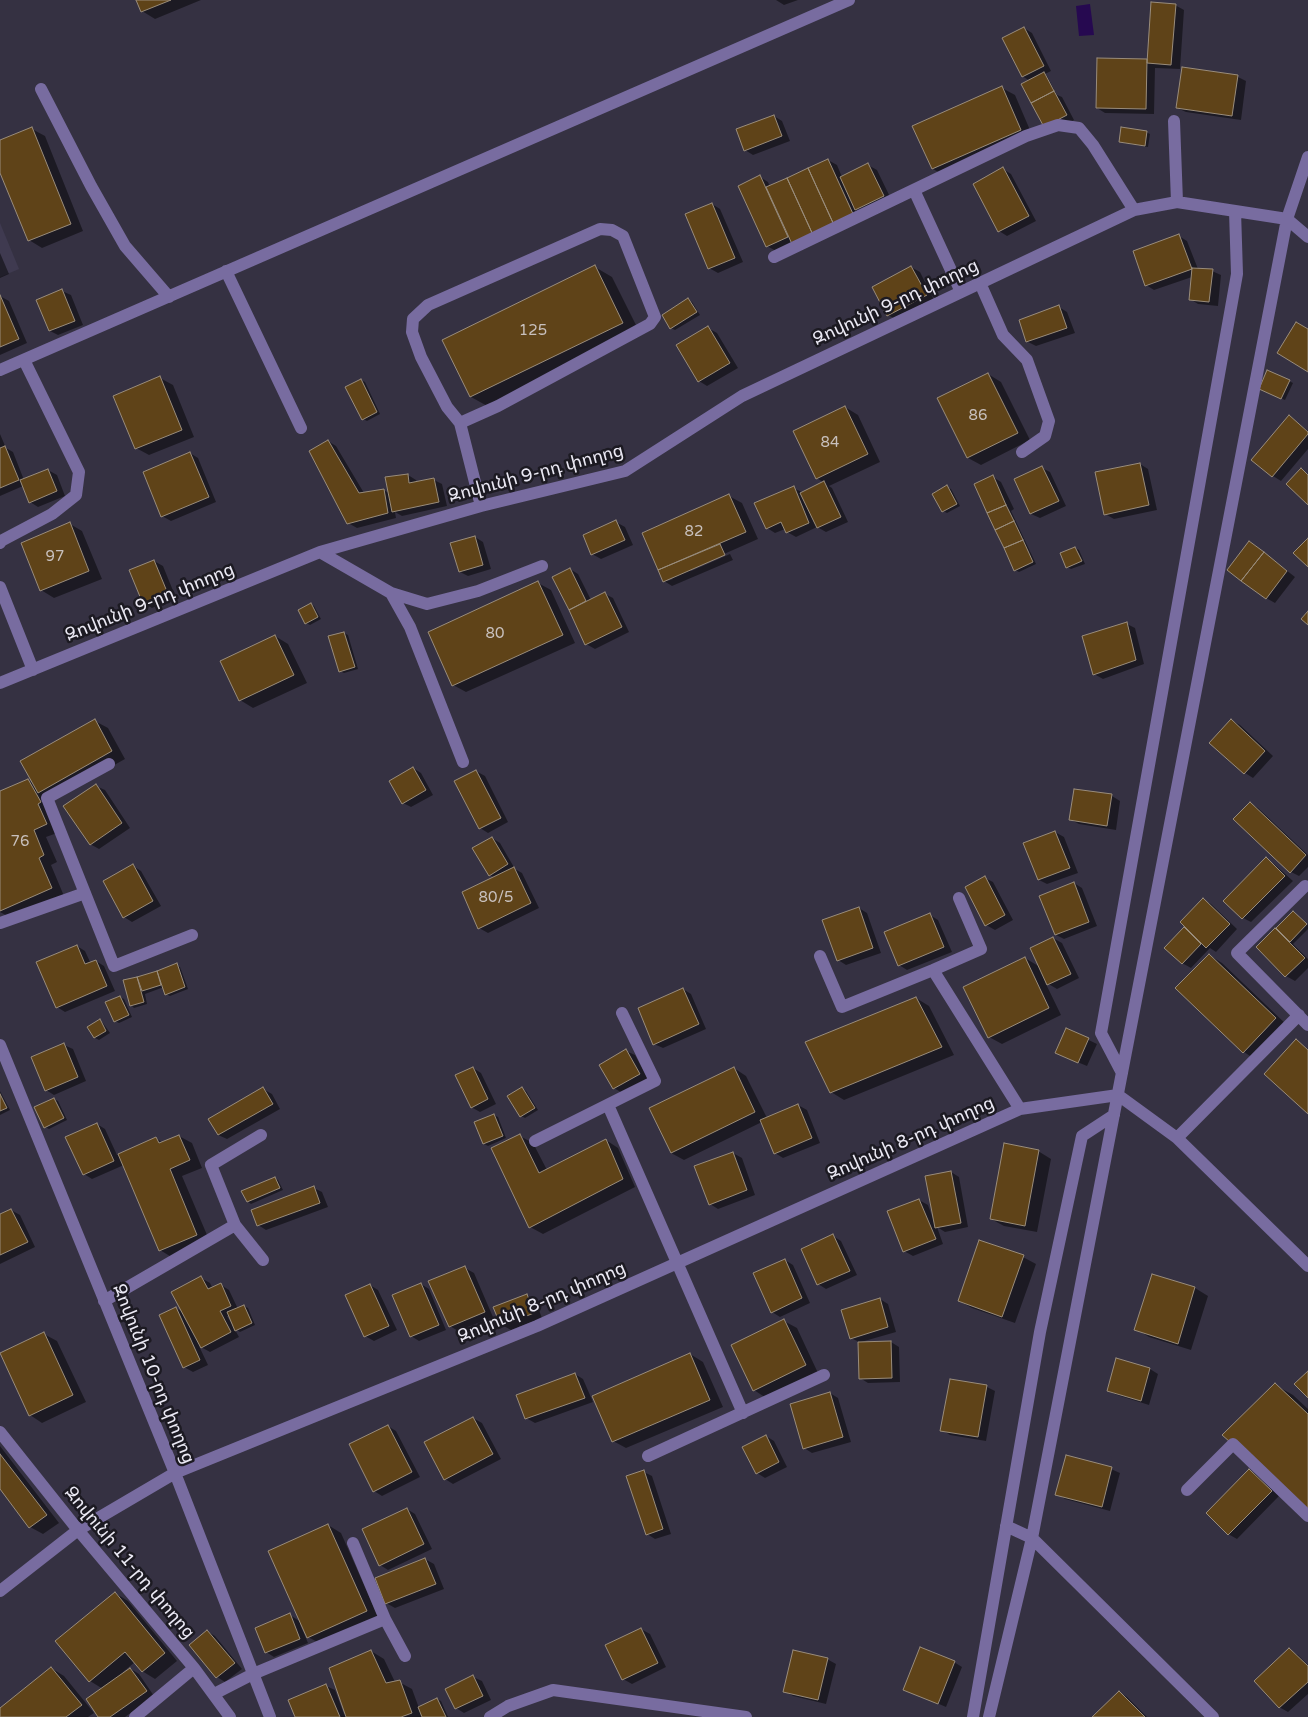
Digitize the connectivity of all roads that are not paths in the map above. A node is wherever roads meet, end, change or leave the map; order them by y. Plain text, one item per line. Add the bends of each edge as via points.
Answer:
1 (849, 0) edge
2 (41, 89) dead end
3 (1174, 121) dead end
4 (1308, 157) edge
5 (914, 190) junction
6 (1177, 202) junction
7 (1134, 210) junction
8 (1235, 211) junction
9 (1287, 219) junction
10 (1308, 237) edge
11 (774, 257) dead end
12 (226, 271) junction
13 (980, 283) junction
14 (961, 292) junction
15 (169, 297) junction
16 (24, 360) junction
17 (0, 370) edge
18 (460, 424) junction
19 (301, 428) dead end
20 (1022, 452) dead end
21 (481, 506) junction
22 (0, 543) edge
23 (320, 552) junction
24 (542, 566) dead end
25 (0, 587) edge
26 (391, 593) junction
27 (33, 670) junction
28 (0, 683) edge
29 (463, 762) dead end
30 (109, 764) dead end
31 (1305, 886) dead end
32 (85, 893) junction
33 (959, 898) dead end
34 (0, 923) edge
35 (192, 935) dead end
36 (820, 956) dead end
37 (933, 970) junction
38 (622, 1013) dead end
39 (1303, 1020) edge
40 (0, 1045) edge
41 (1122, 1074) junction
42 (1118, 1095) junction
43 (608, 1105) junction
44 (1020, 1109) junction
45 (1114, 1115) junction
46 (261, 1136) dead end
47 (1177, 1138) junction
48 (535, 1141) dead end
49 (235, 1225) junction
50 (263, 1260) dead end
51 (677, 1264) junction
52 (1308, 1266) edge
53 (104, 1301) junction
54 (824, 1375) dead end
55 (743, 1413) junction
56 (0, 1432) edge
57 (648, 1456) dead end
58 (175, 1473) junction
59 (1187, 1490) dead end
60 (1308, 1516) edge
61 (1006, 1526) junction
62 (78, 1530) junction
63 (1032, 1538) junction
64 (353, 1543) dead end
65 (0, 1591) edge
66 (385, 1619) junction
67 (405, 1656) dead end
68 (194, 1668) junction
69 (254, 1674) junction
70 (214, 1694) junction
71 (135, 1717) edge
72 (230, 1717) edge
73 (270, 1717) edge
74 (490, 1717) edge
75 (746, 1717) edge
76 (973, 1717) edge
77 (989, 1717) edge
78 (1213, 1717) edge

1 - 12 street
2 - 15 street via 125,246
3 - 6 street
4 - 9 street
5 - 7 street via 1026,136 1058,125 1079,128
5 - 11 street
5 - 14 street
6 - 7 street, Զովունի 9-րդ փողոց
6 - 8 street, Զովունի 9-րդ փողոց
7 - 13 street, Զովունի 9-րդ փողոց
8 - 9 street, Զովունի 9-րդ փողոց
8 - 41 street via 1237,274 1101,1033
9 - 10 street
9 - 41 street
12 - 15 street
12 - 19 street
13 - 14 street, Զովունի 9-րդ փողոց
13 - 20 street via 1003,335 1027,360 1050,421 1045,436
14 - 21 street, Զովունի 9-րդ փողոց via 742,396 626,471
15 - 16 street
16 - 17 street
16 - 22 street via 79,472 76,495 52,514
18 - 18 street via 421,357 412,332 413,319 428,306 600,229 612,230 623,236 655,317 650,324
18 - 21 street
21 - 23 street, Զովունի 9-րդ փողոց
23 - 26 street
23 - 27 street, Զովունի 9-րդ փողոց
24 - 26 street via 478,591 427,604
25 - 27 street
26 - 29 street via 410,627
27 - 28 street, Զովունի 9-րդ փողոց
30 - 32 street via 47,798
31 - 39 street via 1237,953
32 - 34 street
32 - 35 street via 114,966
33 - 37 street via 981,949
36 - 37 street via 842,1007
37 - 44 street
38 - 43 street via 654,1081
39 - 47 street
40 - 53 street, Զովունի 10-րդ փողոց
41 - 42 street
42 - 44 street, Զովունի 8-րդ փողոց
42 - 45 street
42 - 47 street
43 - 48 street
43 - 51 street
44 - 51 street, Զովունի 8-րդ փողոց
45 - 61 street via 1082,1136 1040,1332
45 - 63 street
46 - 49 street via 211,1166
47 - 52 street
49 - 50 street
49 - 53 street
51 - 55 street
51 - 58 street, Զովունի 8-րդ փողոց via 537,1326
53 - 58 street, Զովունի 10-րդ փողոց
54 - 55 street
55 - 57 street
56 - 62 street, Զովունի 11-րդ փողոց
58 - 62 street, Զովունի 8-րդ փողոց
58 - 69 street, Զովունի 10-րդ փողոց
59 - 60 street via 1233,1444
61 - 63 street
61 - 76 street
62 - 65 street, Զովունի 8-րդ փողոց
62 - 68 street, Զովունի 11-րդ փողոց
63 - 77 street
63 - 78 street
64 - 66 street
66 - 67 street
66 - 69 street
68 - 70 street, Զովունի 11-րդ փողոց
68 - 71 street
69 - 70 street
69 - 73 street, Զովունի 10-րդ փողոց
70 - 72 street, Զովունի 11-րդ փողոց
74 - 75 street via 508,1706 553,1690

